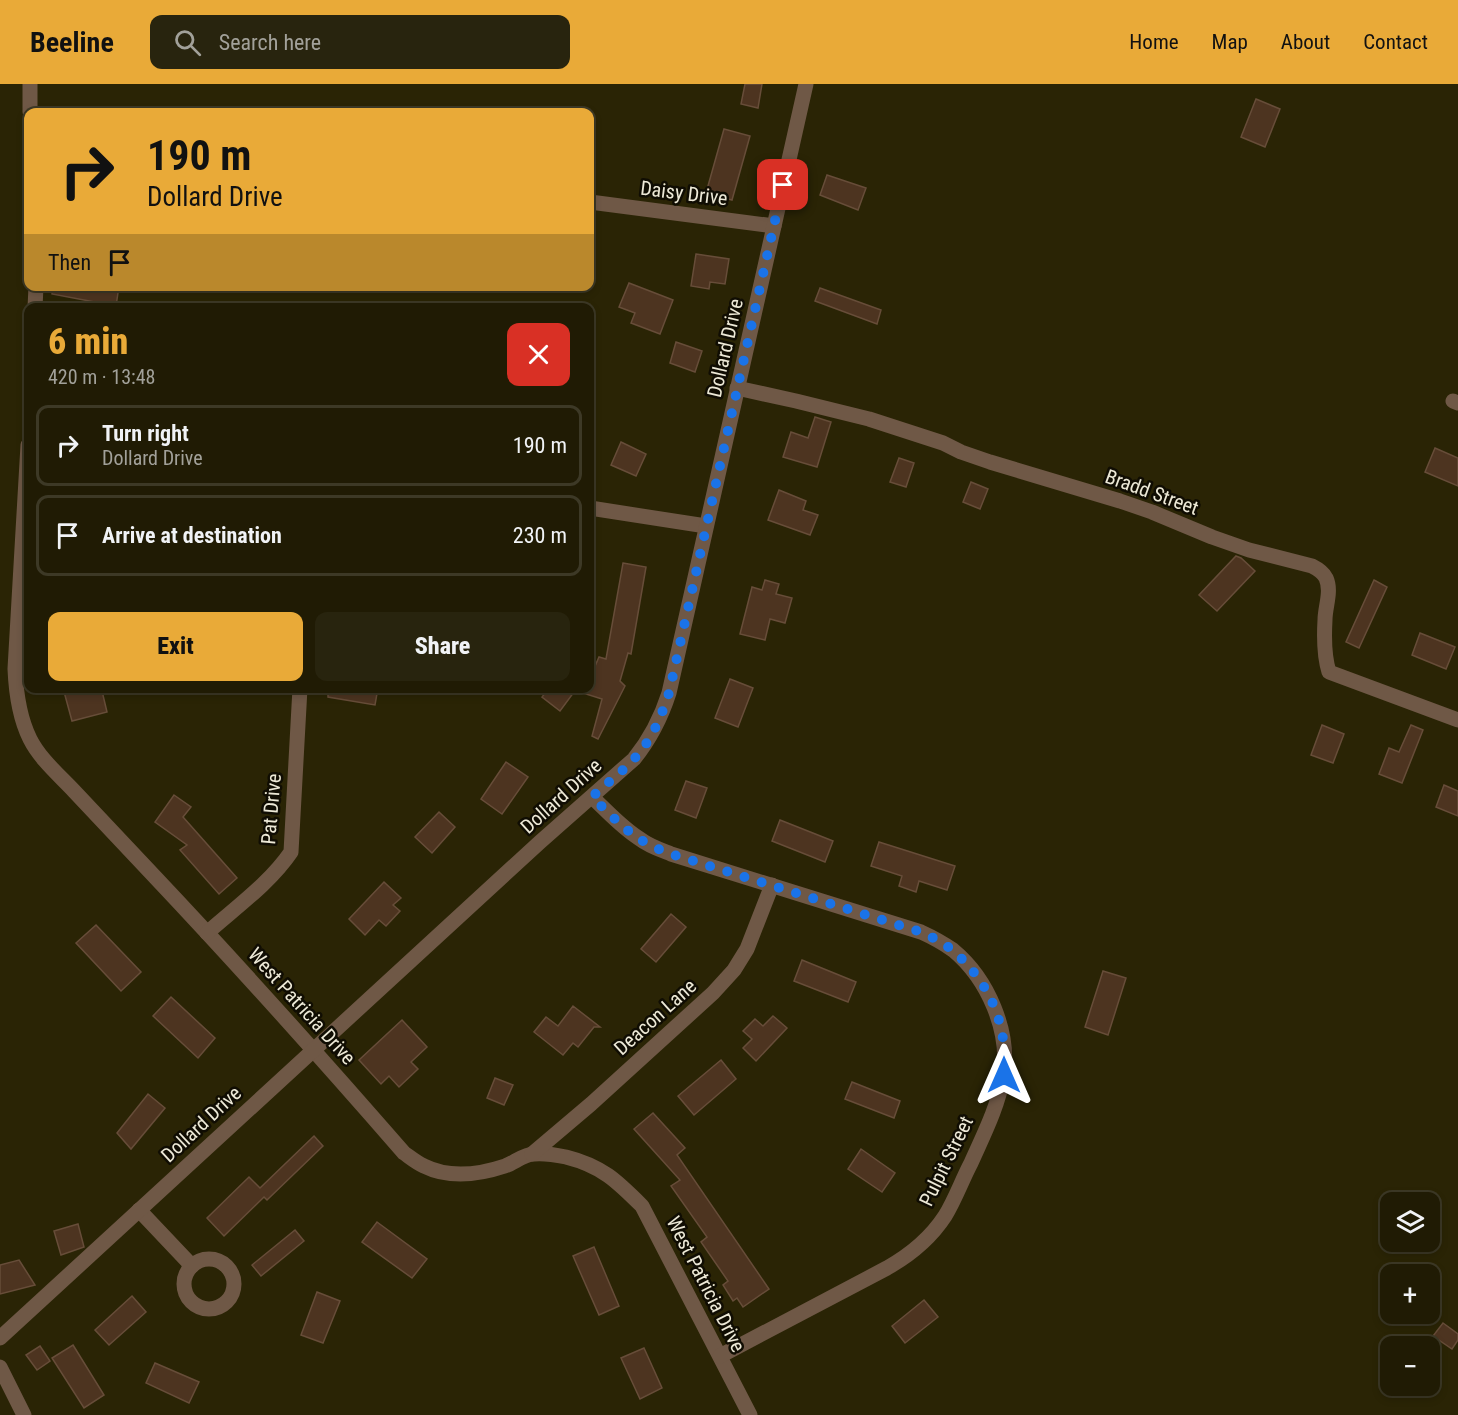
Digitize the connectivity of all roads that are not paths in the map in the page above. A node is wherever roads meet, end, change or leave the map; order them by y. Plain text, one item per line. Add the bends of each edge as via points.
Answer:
1 (30, 84) edge
2 (806, 84) edge
3 (30, 108) edge
4 (594, 203) edge
5 (774, 226) junction
6 (737, 388) junction
7 (594, 509) edge
8 (24, 515) edge
9 (706, 526) junction
10 (300, 693) edge
11 (1458, 720) edge
12 (592, 797) junction
13 (772, 885) junction
14 (207, 933) junction
15 (314, 1049) junction
16 (532, 1154) junction
17 (139, 1210) junction
18 (192, 1266) dead end
19 (0, 1338) edge
20 (720, 1356) junction
21 (0, 1367) edge
22 (24, 1415) edge
23 (750, 1415) edge

1 - 3 street
2 - 5 street, Dollard Drive
4 - 5 street, Daisy Drive
5 - 6 street, Dollard Drive
6 - 9 street, Dollard Drive
6 - 11 street, Bradd Street via 869,419 990,462 1152,512 1249,550 1312,566 1326,577 1328,585 1325,619 1329,672
7 - 9 street
8 - 14 street, West Patricia Drive via 15,669 22,720 31,740 56,772
9 - 12 street, Dollard Drive via 661,717 634,759
10 - 14 street, Pat Drive via 291,852 270,877
12 - 13 street, Pulpit Street via 640,840 656,848
12 - 15 street, Dollard Drive
13 - 16 street, Deacon Lane via 747,949 734,970 687,1017
13 - 20 street, Pulpit Street via 921,932 953,950 984,986 996,1008 1004,1075 980,1144 946,1215 928,1238 887,1268
14 - 15 street, West Patricia Drive
15 - 16 street, West Patricia Drive via 404,1153 422,1166 462,1175 506,1166
15 - 17 street, Dollard Drive
16 - 20 street, West Patricia Drive via 584,1161 604,1171 642,1206
17 - 18 street
17 - 19 street, Dollard Drive
20 - 23 street, West Patricia Drive
21 - 22 street

